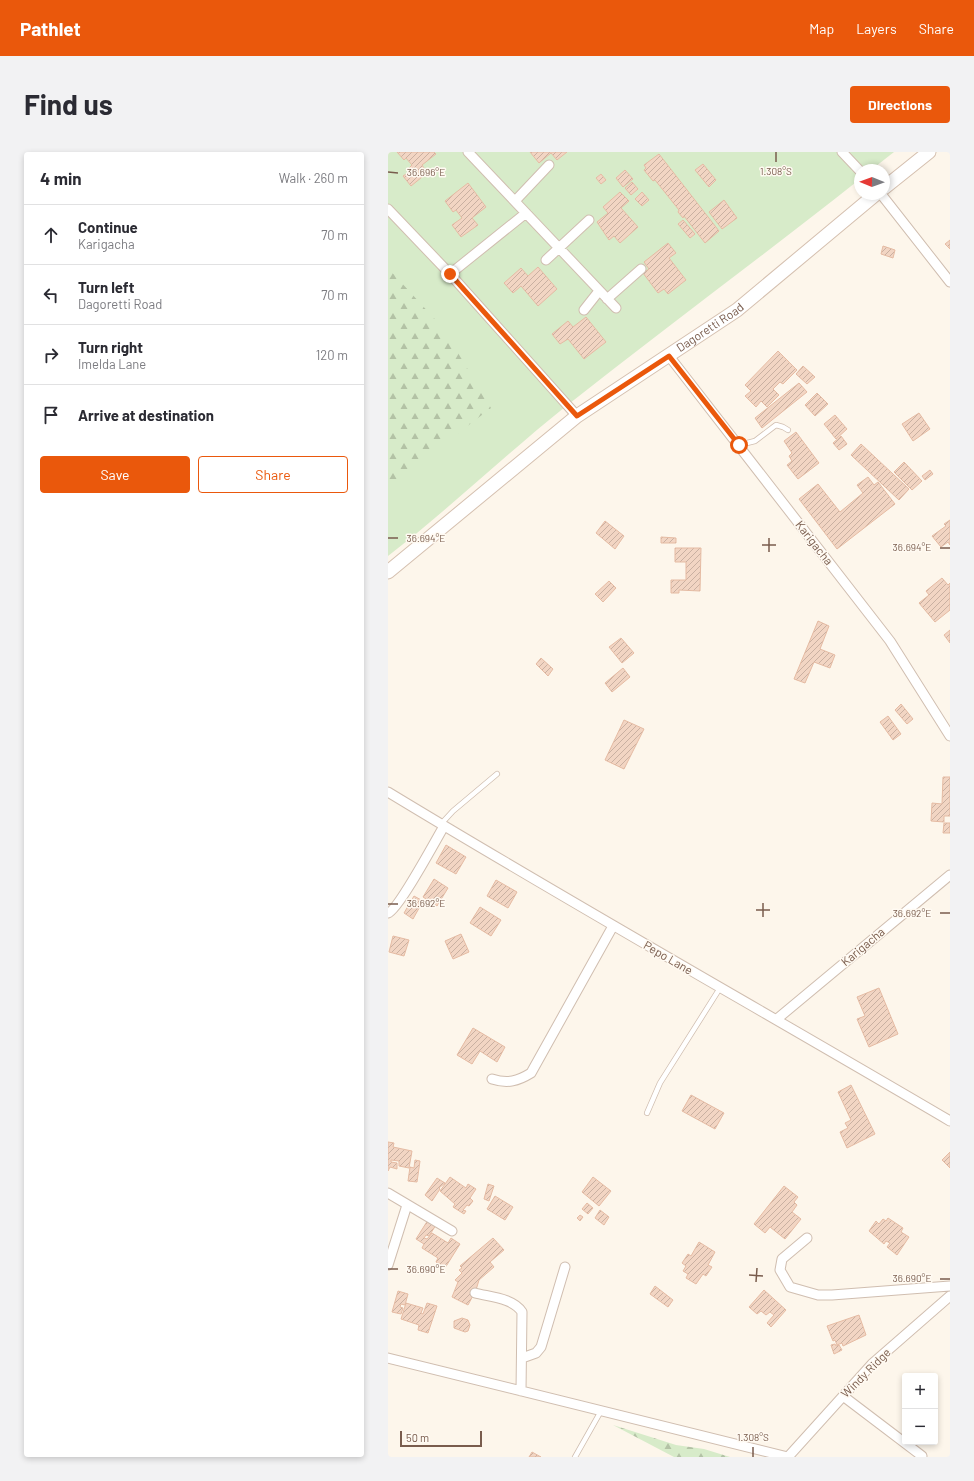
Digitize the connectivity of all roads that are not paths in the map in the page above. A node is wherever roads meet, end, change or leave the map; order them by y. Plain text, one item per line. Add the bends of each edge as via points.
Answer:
1 (468, 152) edge
2 (842, 152) edge
3 (929, 152) edge
4 (549, 165) dead end
5 (854, 165) edge
6 (890, 183) edge
7 (869, 200) edge
8 (886, 200) edge
9 (515, 201) junction
10 (388, 209) edge
11 (526, 213) junction
12 (589, 220) dead end
13 (558, 249) junction
14 (546, 260) dead end
15 (641, 269) dead end
16 (450, 274) junction
17 (950, 282) edge
18 (599, 291) junction
19 (607, 299) junction
20 (616, 308) dead end
21 (584, 310) dead end
22 (669, 356) junction
23 (577, 416) junction
24 (788, 430) dead end
25 (739, 445) junction
26 (388, 572) edge
27 (950, 736) edge
28 (497, 774) dead end
29 (388, 792) edge
30 (442, 825) junction
31 (950, 875) edge
32 (388, 913) edge
33 (613, 926) junction
34 (720, 988) junction
35 (777, 1019) junction
36 (492, 1079) dead end
37 (647, 1113) dead end
38 (950, 1121) edge
39 (388, 1193) edge
40 (407, 1205) junction
41 (452, 1230) dead end
42 (806, 1238) dead end
43 (388, 1265) edge
44 (565, 1267) dead end
45 (950, 1286) edge
46 (475, 1293) dead end
47 (950, 1296) edge
48 (388, 1358) edge
49 (522, 1358) junction
50 (521, 1391) junction
51 (843, 1396) junction
52 (601, 1411) junction
53 (922, 1456) dead end
54 (576, 1457) edge
55 (788, 1457) edge

1 - 9 street
2 - 5 street
3 - 6 main road
4 - 9 street
7 - 22 main road, Dagoretti Road via 737,310
8 - 17 street
9 - 11 street
10 - 16 street
11 - 13 street
11 - 16 street
12 - 13 street
13 - 14 street
13 - 18 street
15 - 19 street
16 - 23 street
18 - 19 street
18 - 21 street
19 - 20 street
22 - 23 main road, Dagoretti Road
22 - 25 street, Karigacha
23 - 26 main road, Dagoretti Road
24 - 25 lane via 776,425 755,441
25 - 27 street, Karigacha via 890,641
28 - 30 lane via 453,811
29 - 30 street, Pepo Lane
30 - 32 street via 411,882 393,910
30 - 33 street, Pepo Lane
31 - 35 street, Karigacha
33 - 34 street, Pepo Lane
33 - 36 street via 531,1073 518,1081 502,1082
34 - 35 street, Pepo Lane
34 - 37 lane via 660,1083
35 - 38 street, Pepo Lane
39 - 40 street
40 - 41 street
40 - 43 street
42 - 45 street via 782,1259 780,1270 790,1287 818,1295 832,1295
44 - 49 street via 541,1347 536,1354
46 - 49 street via 518,1306 522,1312
47 - 51 street, Windy Ridge via 872,1364
48 - 50 street
49 - 50 street
50 - 52 street
51 - 53 street
51 - 55 street, Windy Ridge
52 - 54 lane
52 - 55 street

